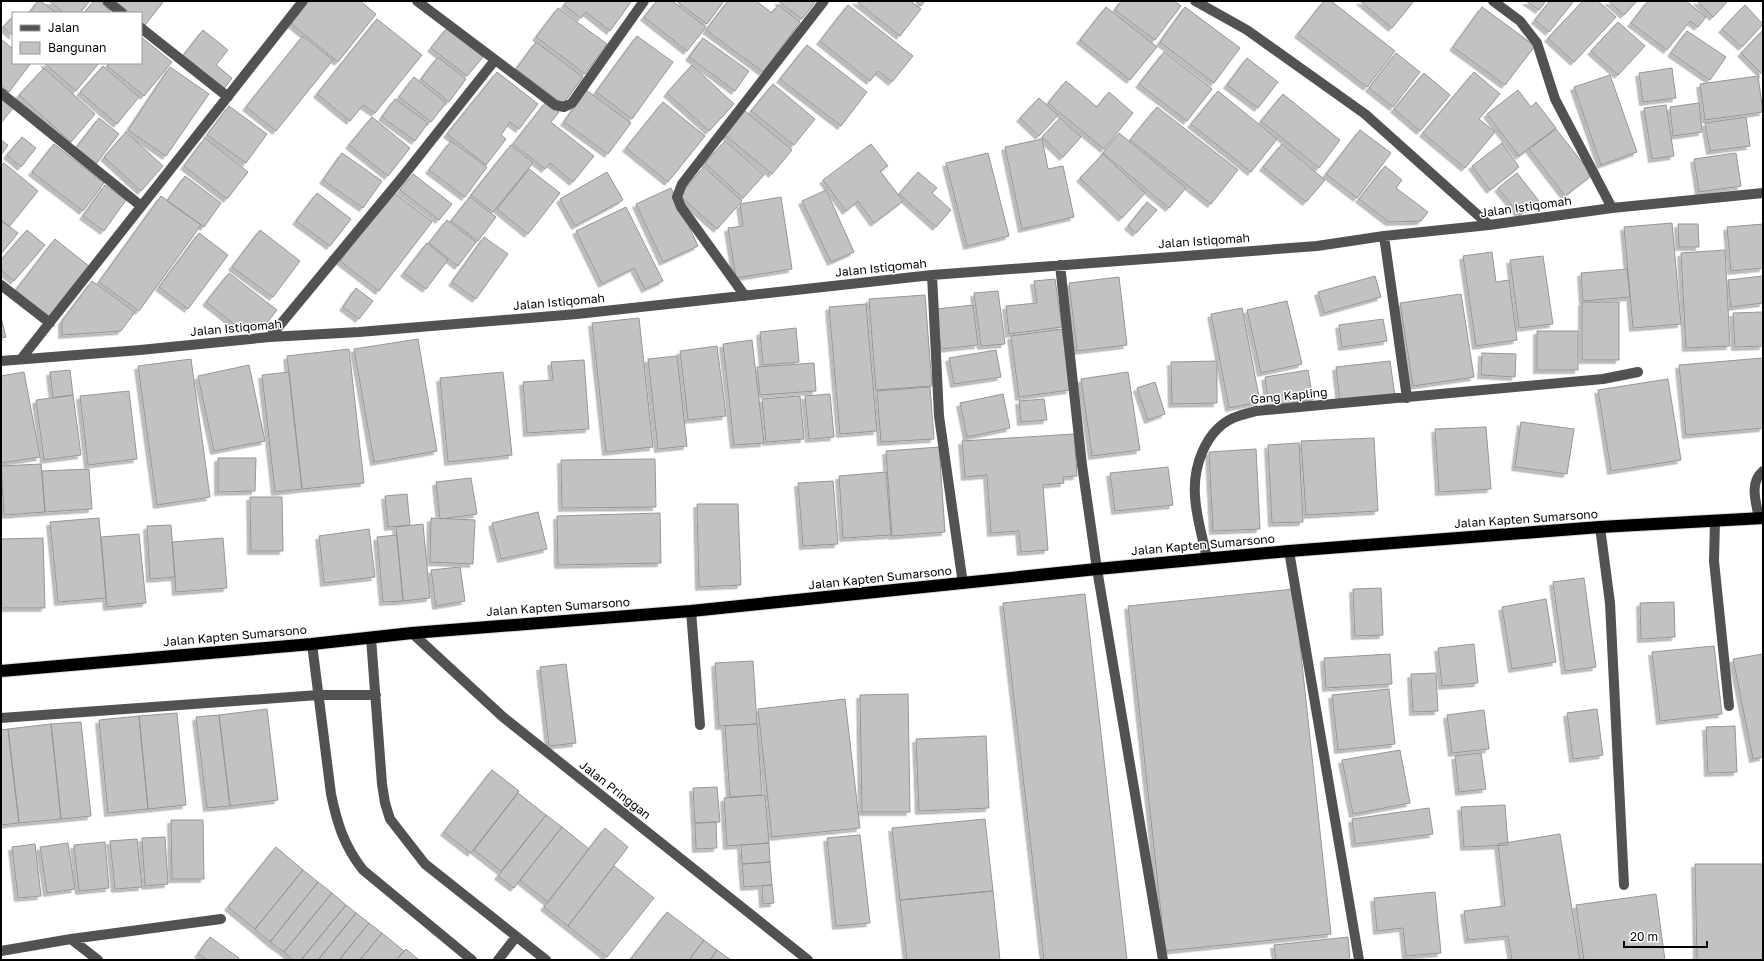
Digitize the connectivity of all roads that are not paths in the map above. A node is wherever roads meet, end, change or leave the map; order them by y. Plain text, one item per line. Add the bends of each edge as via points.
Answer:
1 (107, 1) edge
2 (303, 1) edge
3 (417, 1) edge
4 (644, 1) edge
5 (824, 1) edge
6 (1195, 1) edge
7 (1493, 1) edge
8 (121, 12) edge
9 (142, 29) edge
10 (494, 60) junction
11 (1, 92) edge
12 (228, 97) junction
13 (1763, 193) edge
14 (140, 206) junction
15 (1612, 208) junction
16 (1489, 225) junction
17 (1384, 236) junction
18 (1060, 265) junction
19 (932, 275) junction
20 (1, 284) edge
21 (745, 296) junction
22 (50, 323) junction
23 (270, 337) junction
24 (21, 359) junction
25 (1, 361) edge
26 (1638, 372) dead end
27 (1407, 398) junction
28 (1763, 471) edge
29 (1761, 518) edge
30 (1715, 520) junction
31 (1600, 527) junction
32 (1289, 552) junction
33 (1207, 559) junction
34 (1097, 569) junction
35 (963, 584) junction
36 (691, 611) junction
37 (412, 632) junction
38 (371, 638) junction
39 (312, 644) junction
40 (1, 671) edge
41 (318, 695) junction
42 (376, 695) junction
43 (1729, 706) dead end
44 (1, 718) edge
45 (700, 724) dead end
46 (1624, 885) dead end
47 (221, 919) dead end
48 (516, 937) junction
49 (71, 939) junction
50 (1, 951) edge
51 (98, 960) edge
52 (472, 960) edge
53 (498, 960) edge
54 (546, 960) edge
55 (808, 960) edge
56 (1162, 960) edge
57 (1359, 960) edge

1 - 8 street
2 - 12 street
3 - 10 street
4 - 10 street via 572,103 564,107 555,105
5 - 21 street via 682,184 677,197 681,207
6 - 16 street via 1247,30 1365,114
7 - 15 street via 1520,21 1537,43 1555,99
9 - 12 street
10 - 23 street via 400,180
11 - 14 street
12 - 14 street
13 - 15 street, Jalan Istiqomah
14 - 22 street
15 - 16 street, Jalan Istiqomah
16 - 17 street, Jalan Istiqomah
17 - 18 street, Jalan Istiqomah via 1317,246
17 - 27 street
18 - 19 street, Jalan Istiqomah
18 - 34 street via 1082,465
19 - 21 street, Jalan Istiqomah
19 - 35 street via 939,416
20 - 22 street
21 - 23 street, Jalan Istiqomah via 570,315
22 - 24 street
23 - 24 street, Jalan Istiqomah
24 - 25 street, Jalan Istiqomah
26 - 27 street, Gang Kapling via 1603,379
27 - 33 street, Gang Kapling via 1256,411 1233,418 1221,426 1209,438 1196,471 1195,496
28 - 29 street via 1757,476 1754,486
29 - 30 highway, Jalan Kapten Sumarsono
30 - 31 highway, Jalan Kapten Sumarsono
30 - 43 street via 1714,561
31 - 32 highway, Jalan Kapten Sumarsono
31 - 46 street via 1610,603
32 - 33 highway, Jalan Kapten Sumarsono
32 - 57 street
33 - 34 highway, Jalan Kapten Sumarsono
34 - 35 highway, Jalan Kapten Sumarsono
34 - 56 street
35 - 36 highway, Jalan Kapten Sumarsono
36 - 37 highway, Jalan Kapten Sumarsono
36 - 45 street
37 - 38 highway, Jalan Kapten Sumarsono
37 - 55 street, Jalan Pringgan via 503,717
38 - 39 highway, Jalan Kapten Sumarsono
38 - 42 street
39 - 40 highway, Jalan Kapten Sumarsono
39 - 41 street
41 - 42 street
41 - 44 street
41 - 52 street via 334,808 350,853 363,870
42 - 48 street via 382,784 390,819 425,864
47 - 49 street
48 - 53 street
48 - 54 street
49 - 50 street
49 - 51 street

